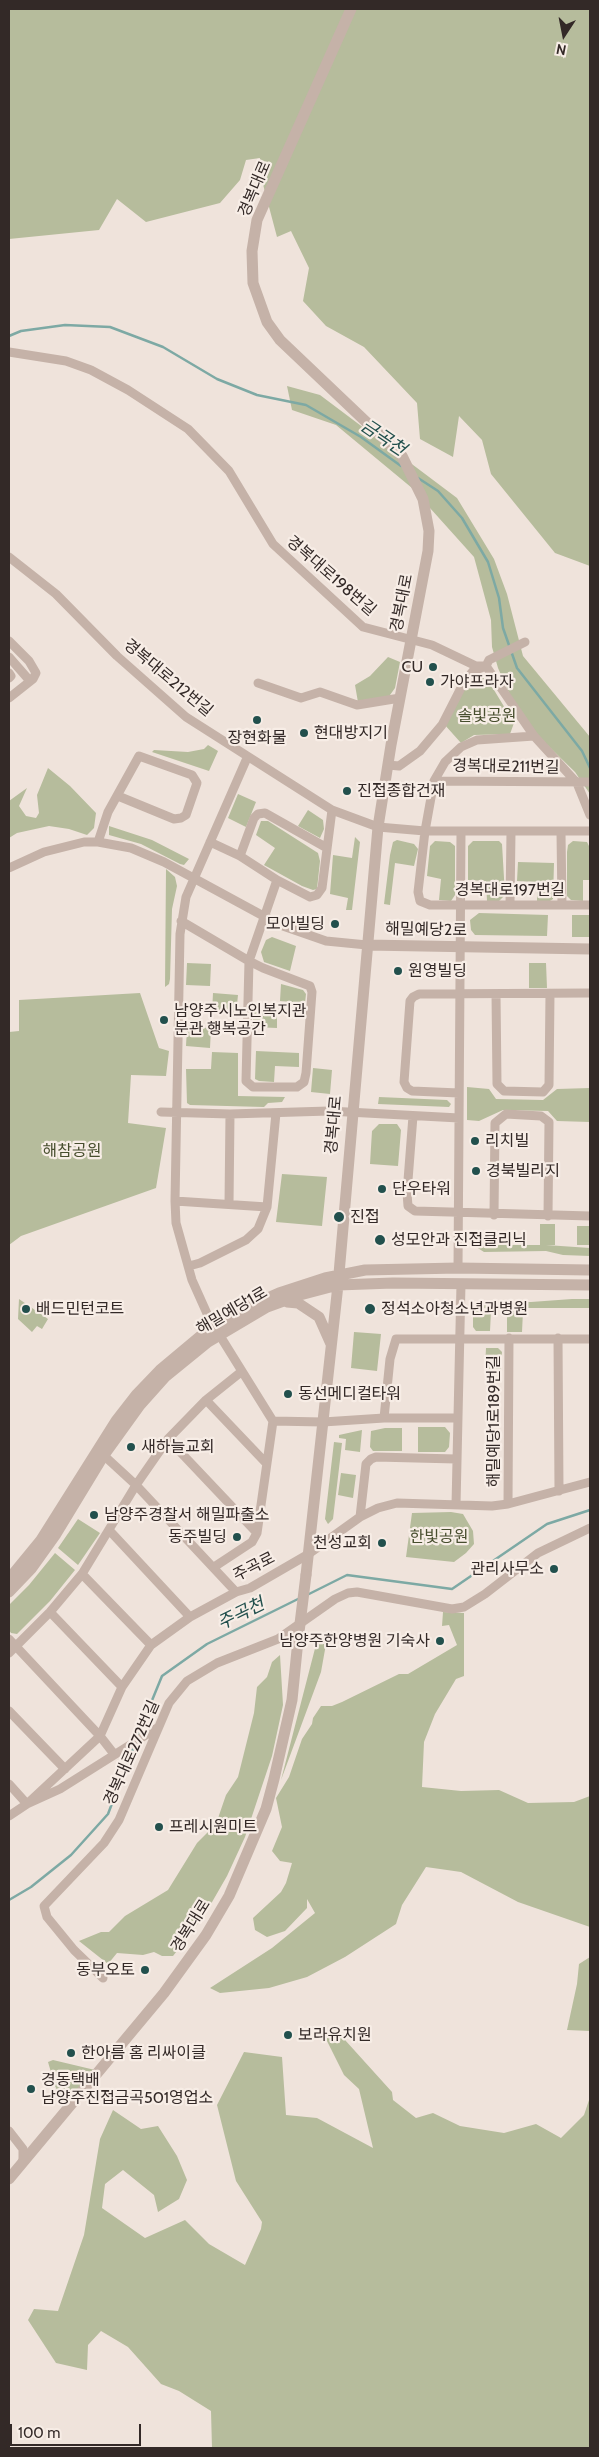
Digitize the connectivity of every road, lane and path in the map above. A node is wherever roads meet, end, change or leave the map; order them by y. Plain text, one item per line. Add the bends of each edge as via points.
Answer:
1 (351, 9) edge
2 (9, 352) edge
3 (9, 557) edge
4 (411, 639) junction
5 (9, 640) edge
6 (525, 642) dead end
7 (10, 659) edge
8 (487, 663) junction
9 (9, 673) edge
10 (9, 678) edge
11 (30, 681) junction
12 (258, 683) dead end
13 (11, 692) edge
14 (400, 698) junction
15 (534, 736) junction
16 (247, 758) junction
17 (388, 765) junction
18 (434, 780) junction
19 (590, 782) edge
20 (577, 783) junction
21 (118, 796) junction
22 (332, 810) junction
23 (590, 815) edge
24 (378, 827) junction
25 (590, 831) edge
26 (425, 832) junction
27 (511, 832) junction
28 (461, 833) junction
29 (561, 833) junction
30 (98, 842) junction
31 (210, 842) junction
32 (327, 848) junction
33 (240, 856) junction
34 (9, 868) edge
35 (194, 878) junction
36 (277, 880) junction
37 (460, 904) junction
38 (510, 904) junction
39 (430, 905) joint
40 (562, 905) junction
41 (590, 905) edge
42 (264, 919) junction
43 (181, 921) junction
44 (366, 945) junction
45 (460, 947) junction
46 (590, 948) edge
47 (249, 961) junction
48 (590, 993) edge
49 (460, 994) junction
50 (496, 994) junction
51 (550, 994) junction
52 (459, 1093) junction
53 (160, 1112) dead end
54 (352, 1112) junction
55 (177, 1113) junction
56 (276, 1113) junction
57 (230, 1114) junction
58 (413, 1116) junction
59 (459, 1118) junction
60 (174, 1202) junction
61 (228, 1204) junction
62 (267, 1207) junction
63 (459, 1214) junction
64 (494, 1215) junction
65 (548, 1216) junction
66 (590, 1216) edge
67 (188, 1266) junction
68 (458, 1268) junction
69 (590, 1270) edge
70 (338, 1279) junction
71 (461, 1284) junction
72 (590, 1285) edge
73 (282, 1301) junction
74 (216, 1331) junction
75 (460, 1337) junction
76 (509, 1338) junction
77 (558, 1338) junction
78 (590, 1339) edge
79 (331, 1345) junction
80 (241, 1372) junction
81 (206, 1400) junction
82 (384, 1418) junction
83 (456, 1418) junction
84 (273, 1421) junction
85 (323, 1422) junction
86 (168, 1439) junction
87 (101, 1452) junction
88 (456, 1459) junction
89 (266, 1463) junction
90 (590, 1482) edge
91 (136, 1485) junction
92 (559, 1491) junction
93 (508, 1504) junction
94 (456, 1505) junction
95 (360, 1517) junction
96 (590, 1528) edge
97 (110, 1530) junction
98 (257, 1534) junction
99 (307, 1555) junction
100 (214, 1567) junction
101 (82, 1574) junction
102 (9, 1579) edge
103 (9, 1592) edge
104 (236, 1592) junction
105 (50, 1612) junction
106 (190, 1617) junction
107 (9, 1639) edge
108 (150, 1645) junction
109 (12, 1650) edge
110 (122, 1688) junction
111 (9, 1711) edge
112 (154, 1730) junction
113 (100, 1736) junction
114 (117, 1752) junction
115 (65, 1769) junction
116 (9, 1784) edge
117 (27, 1804) junction
118 (9, 1816) edge
119 (103, 1978) dead end
120 (9, 2131) edge
121 (23, 2162) junction
122 (9, 2179) edge

1 - 4 street, 경복대로 via 257,220 252,251 253,283 267,322 280,340 402,456 418,486 427,514 428,551
2 - 4 street, 경복대로198번길 via 66,361 91,370 188,429 228,471 273,544 363,627
3 - 16 street, 경복대로212번길 via 56,594 186,717
4 - 8 street via 432,645 476,666
4 - 14 street, 경복대로
5 - 11 street via 36,673
6 - 8 street
7 - 11 street
8 - 15 street
8 - 17 street via 473,671 464,682 442,724 420,750 399,766
9 - 10 street
11 - 13 street
12 - 14 street via 302,698 320,692 356,705
14 - 17 street, 경복대로
15 - 18 street, 경복대로211번길 via 477,740 461,747 445,762
15 - 20 street
16 - 22 street, 경복대로212번길
16 - 31 street
17 - 24 street, 경복대로
18 - 20 street, 경복대로211번길
18 - 26 street, 경복대로211번길
19 - 20 street, 경복대로211번길
20 - 23 street
21 - 21 street via 139,756 192,774 197,783 186,814 181,818 174,819
21 - 30 street via 108,812
22 - 24 street, 경복대로212번길
22 - 32 street
24 - 26 street
24 - 44 street, 경복대로
25 - 29 street
26 - 28 street
26 - 39 street, 경복대로211번길 via 418,892 420,901
27 - 28 street
27 - 29 street
27 - 38 street
28 - 37 street
29 - 40 street
30 - 34 street, 해밀예당2로 via 84,842 44,852
30 - 35 street, 해밀예당2로 via 131,848
31 - 33 street
31 - 35 street
32 - 33 street via 266,813 254,818
32 - 36 street via 322,888 317,895 310,896
33 - 36 street
35 - 42 street, 해밀예당2로
35 - 43 street
36 - 42 street
37 - 38 street, 경복대로197번길
37 - 39 street, 경복대로197번길
37 - 45 street
38 - 40 street, 경복대로197번길
40 - 41 street, 경복대로197번길
42 - 44 street, 해밀예당2로 via 326,941
42 - 47 street
43 - 47 street
43 - 55 street
44 - 45 street, 해밀예당2로
44 - 54 street, 경복대로
45 - 46 street, 해밀예당2로
45 - 49 street
47 - 47 street via 246,1081 253,1087 297,1087 304,1082 306,1073 310,986
48 - 51 street
49 - 50 street
49 - 52 street
49 - 52 street via 419,994 412,997 404,1082 412,1091
50 - 51 street
50 - 51 street via 497,1084 504,1091 514,1092 543,1092 549,1085
52 - 59 street
53 - 55 street
54 - 56 street
54 - 58 street
54 - 70 street, 경복대로
55 - 57 street
55 - 60 street
56 - 57 street
56 - 62 street
57 - 61 street
58 - 59 street
58 - 63 street via 408,1206 415,1211
59 - 63 street
60 - 61 street
60 - 67 street
61 - 62 street
62 - 67 street via 258,1229 246,1240
63 - 64 street
63 - 68 street
64 - 65 street
64 - 65 street via 496,1123 506,1114 541,1116 549,1122
65 - 66 street
67 - 74 street
68 - 69 street, 해밀예당1로
68 - 70 street, 해밀예당1로 via 365,1270
70 - 71 street, 해밀예당1로
70 - 73 street, 해밀예당1로
70 - 74 street, 해밀예당1로 via 279,1293 245,1308
70 - 79 street, 경복대로
71 - 72 street, 해밀예당1로
71 - 75 street
73 - 74 street, 해밀예당1로
73 - 79 street via 309,1308 319,1318
74 - 80 street
74 - 87 street, 해밀예당1로 via 160,1370 147,1383 116,1421
75 - 76 street, 해밀예당1로189번길
75 - 82 street, 해밀예당1로189번길 via 396,1339 390,1359
75 - 83 street
76 - 77 street, 해밀예당1로189번길
76 - 93 street, 해밀예당1로189번길
77 - 78 street, 해밀예당1로189번길
77 - 92 street
79 - 85 street, 경복대로
80 - 81 street
80 - 84 street
81 - 86 street
81 - 89 street
82 - 83 street
82 - 85 street
83 - 88 street
84 - 85 street
84 - 89 street
85 - 99 street, 경복대로
86 - 91 street
86 - 98 street
87 - 91 street
87 - 102 street, 해밀예당1로 via 60,1513
87 - 103 street, 해밀예당1로 via 56,1534 31,1569
88 - 94 street
88 - 95 street via 371,1459 366,1464
89 - 98 street
90 - 92 street, 주곡로
91 - 97 street
91 - 100 street
92 - 93 street, 주곡로
93 - 94 street, 주곡로
94 - 95 street, 주곡로 via 397,1503
95 - 99 street, 주곡로
96 - 112 street, 경복대로272번길 via 538,1553 471,1604 452,1609 440,1608 357,1592 335,1599 278,1639 200,1672 169,1702
97 - 101 street
97 - 106 street
98 - 100 street via 252,1542
99 - 104 street, 주곡로 via 250,1588
99 - 121 street, 경복대로, bridge via 292,1700 274,1779 263,1817 229,1896 206,1935 164,1993
100 - 104 street
101 - 105 street
101 - 108 street
104 - 106 street, 주곡로
105 - 109 street
105 - 110 street
106 - 108 street, 주곡로
107 - 109 street
108 - 110 street, 주곡로
109 - 113 street
110 - 113 street, 주곡로
111 - 115 street
112 - 114 street
112 - 119 street, 경복대로272번길 via 119,1820 104,1843 44,1906 47,1917 74,1950
113 - 114 street
113 - 115 street, 주곡로
114 - 117 street via 60,1789
115 - 117 street, 주곡로
116 - 117 street
117 - 118 street, 주곡로
120 - 121 street via 23,2148
121 - 122 street, 경복대로

